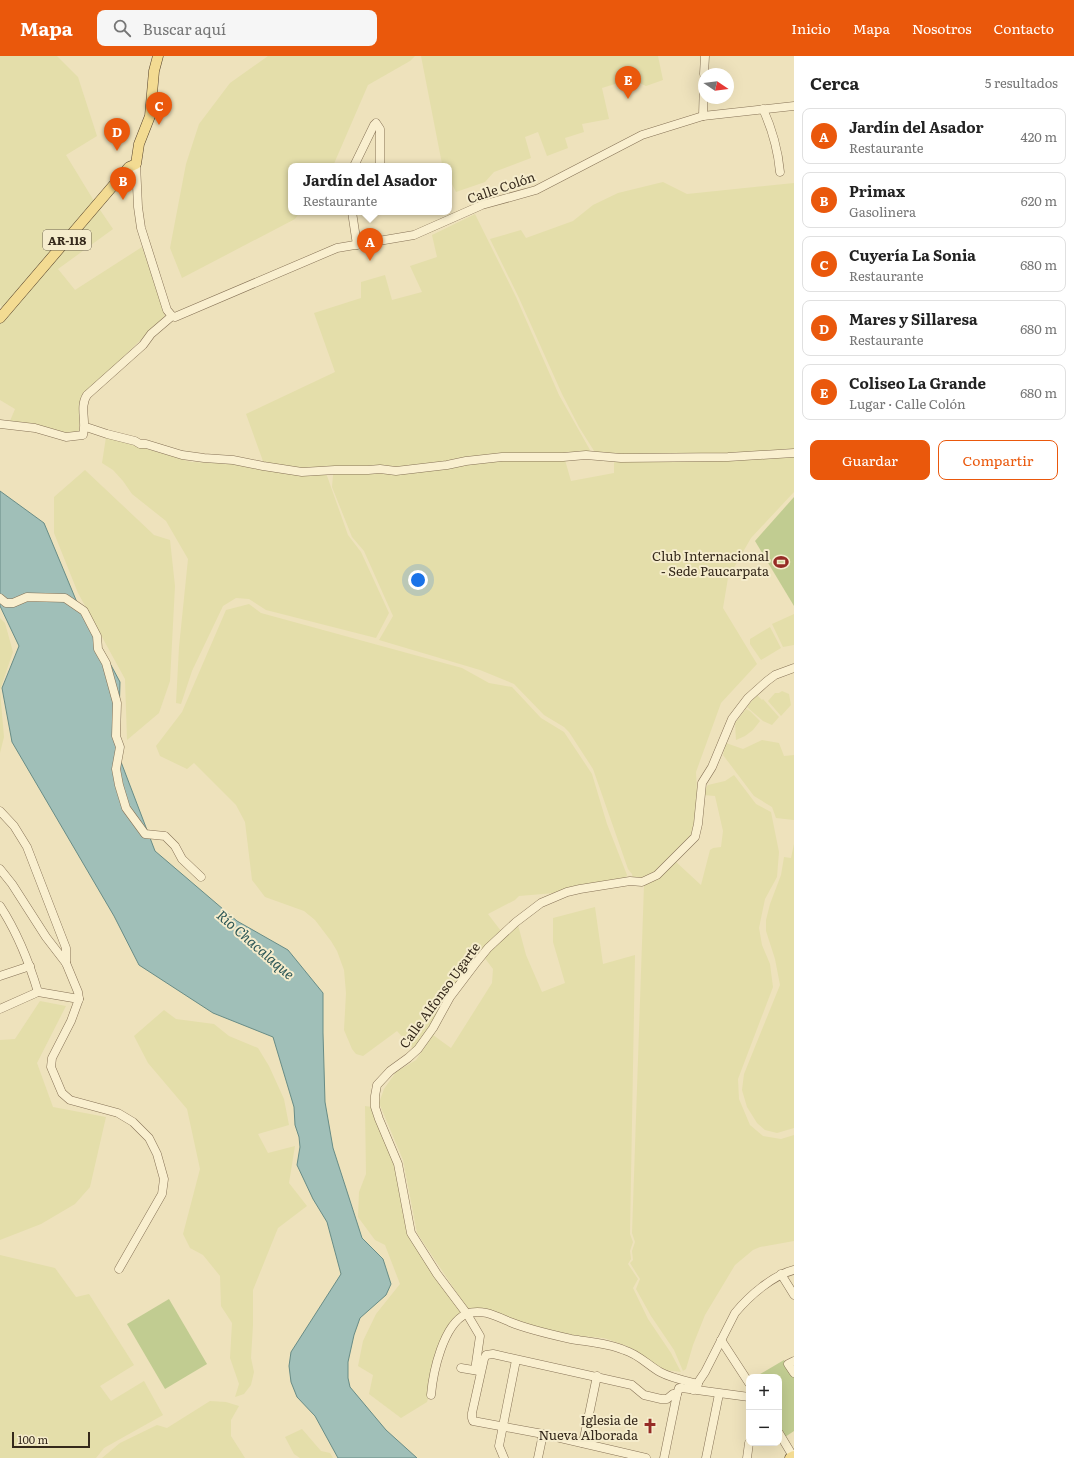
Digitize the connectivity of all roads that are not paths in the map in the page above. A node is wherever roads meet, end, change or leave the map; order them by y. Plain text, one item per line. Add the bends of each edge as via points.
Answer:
1 (158, 56) edge
2 (704, 56) edge
3 (704, 68) edge
4 (703, 104) edge
5 (794, 106) edge
6 (762, 109) junction
7 (703, 116) junction
8 (356, 163) edge
9 (380, 163) edge
10 (136, 164) junction
11 (780, 172) dead end
12 (352, 215) edge
13 (357, 245) junction
14 (172, 316) junction
15 (0, 318) edge
16 (0, 424) edge
17 (86, 427) junction
18 (794, 453) edge
19 (0, 598) edge
20 (794, 668) edge
21 (0, 811) edge
22 (0, 869) edge
23 (201, 877) dead end
24 (0, 906) edge
25 (66, 963) junction
26 (30, 966) junction
27 (0, 976) edge
28 (38, 992) junction
29 (79, 999) junction
30 (0, 1007) edge
31 (119, 1269) dead end
32 (794, 1270) edge
33 (781, 1274) junction
34 (794, 1295) edge
35 (467, 1314) junction
36 (721, 1340) junction
37 (516, 1360) junction
38 (794, 1361) edge
39 (461, 1368) dead end
40 (478, 1371) junction
41 (794, 1373) edge
42 (597, 1376) junction
43 (746, 1378) edge
44 (695, 1387) junction
45 (677, 1394) junction
46 (719, 1394) junction
47 (431, 1395) dead end
48 (746, 1397) edge
49 (502, 1427) junction
50 (543, 1434) junction
51 (782, 1438) edge
52 (583, 1443) junction
53 (749, 1446) edge
54 (623, 1456) edge
55 (793, 1457) edge
56 (504, 1458) edge
57 (538, 1458) edge
58 (646, 1458) edge
59 (664, 1458) edge
60 (706, 1458) edge
61 (747, 1458) edge

1 - 10 main road via 150,116 139,144
2 - 3 street
4 - 7 street
5 - 6 street, Calle Colón
6 - 7 street, Calle Colón
6 - 11 street via 769,122
7 - 13 street, Calle Colón via 642,136 536,190 482,204 414,235
8 - 9 street via 376,123 380,129
10 - 14 street via 141,228 167,310
10 - 15 main road, AR-118 via 129,167
12 - 13 street
13 - 14 street, Calle Colón via 337,248 214,301
14 - 17 street via 85,398
16 - 17 street via 35,428 70,437 84,435
17 - 18 street via 182,455 233,460 302,472 380,469 396,471 502,457 728,457
19 - 23 street via 6,603 27,597 65,598 84,611 97,636 98,649 106,663 117,704 116,736 120,747 116,769 126,808 145,834 165,836 175,846 182,859
20 - 35 street, Calle Alfonso Ugarte via 767,681 748,698 732,719 712,767 702,783 695,837 657,875 642,882 630,881 580,889 541,903 503,933 475,964 450,997 418,1049 390,1071 376,1086 375,1107 398,1164 411,1233
21 - 25 street via 14,826 27,847 66,948
22 - 25 street
24 - 26 street
25 - 29 street
26 - 27 street
26 - 28 street
28 - 29 street
28 - 30 street
29 - 31 street via 52,1058 51,1067 62,1093 70,1100 118,1113 133,1122 149,1138 164,1178 162,1194
32 - 33 street
33 - 34 street
33 - 36 street via 748,1298 735,1313
35 - 40 street via 480,1336
35 - 44 street via 486,1312 516,1324 562,1337 625,1350 662,1373
35 - 47 street via 456,1322 443,1345
36 - 43 street
36 - 44 street
37 - 40 street via 494,1354 486,1355
37 - 42 street
37 - 49 street
38 - 41 street via 788,1364
39 - 40 street
40 - 49 street via 473,1421
42 - 45 street via 632,1385 640,1393 652,1398 666,1399
42 - 52 street
44 - 45 street via 679,1388
44 - 46 street
45 - 59 street
46 - 48 street
46 - 60 street
49 - 50 street
49 - 56 street via 499,1446
50 - 52 street
50 - 57 street
51 - 55 street
52 - 54 street
53 - 61 street
54 - 58 street

